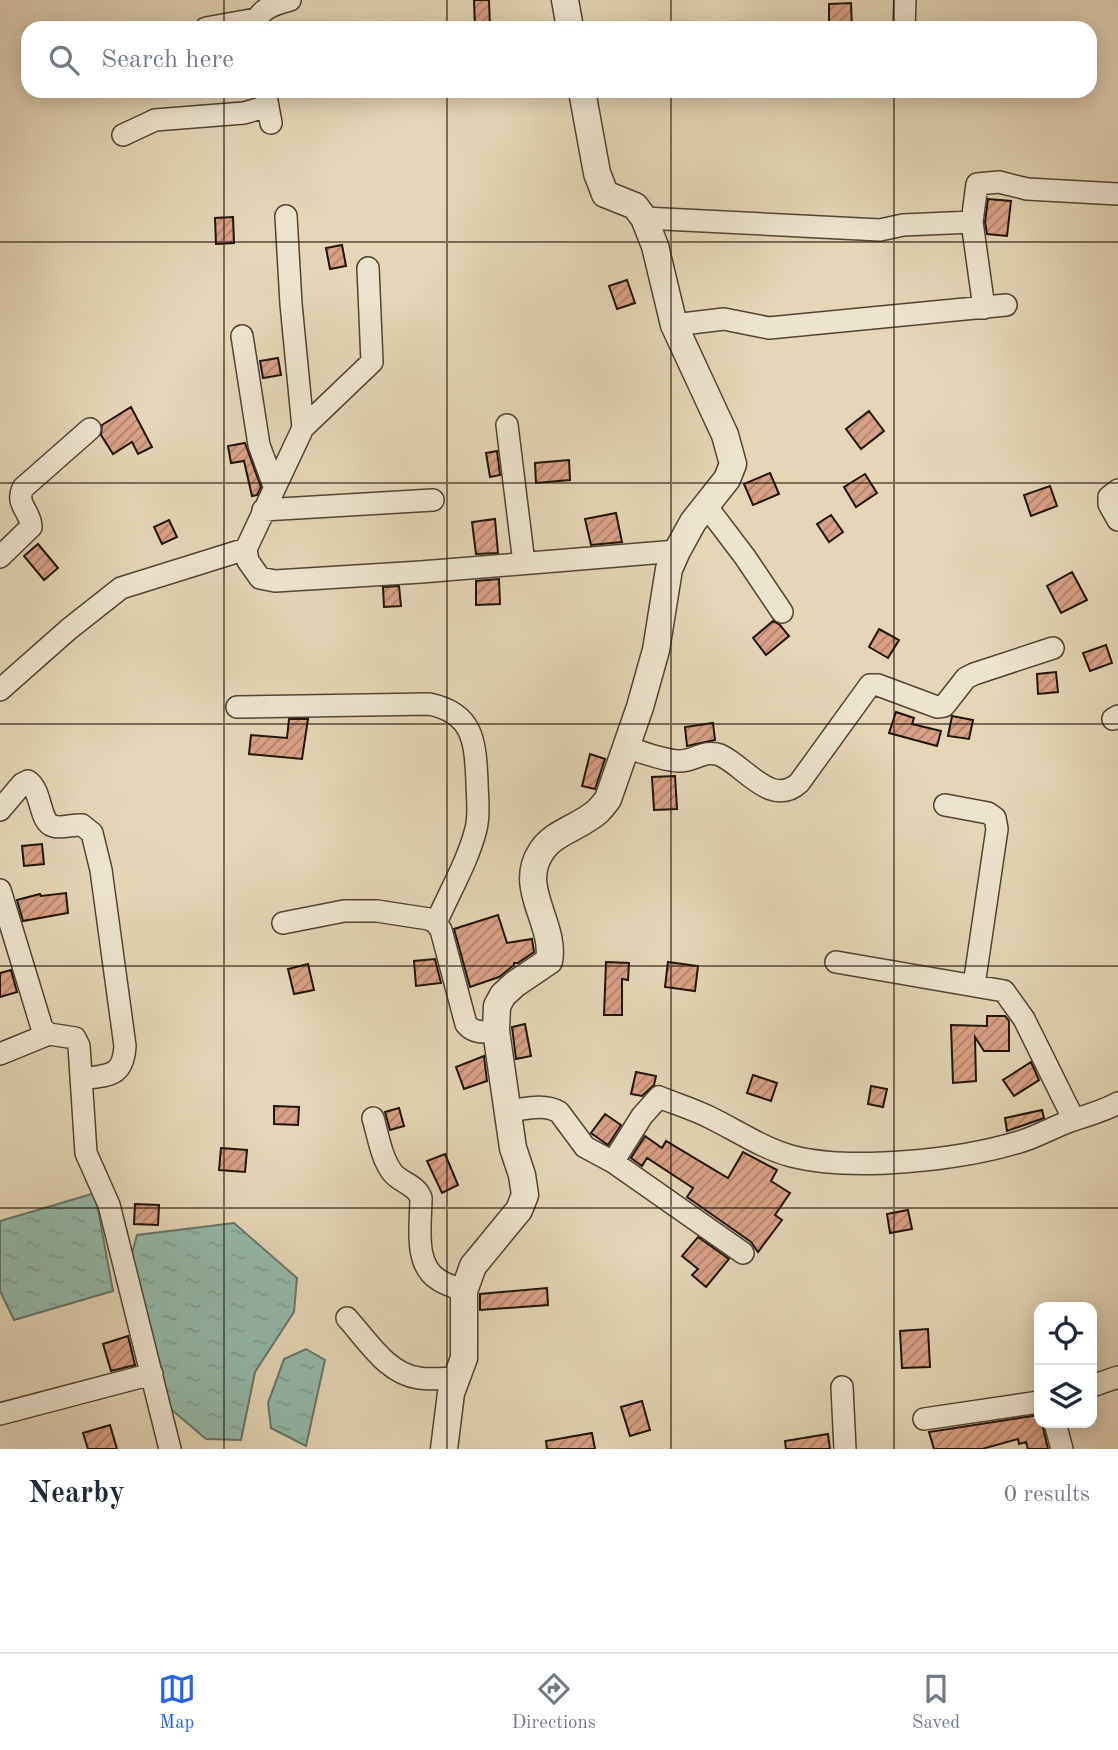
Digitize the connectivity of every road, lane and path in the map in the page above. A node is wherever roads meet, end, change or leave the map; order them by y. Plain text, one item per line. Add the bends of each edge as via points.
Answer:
1 (290, 0) edge
2 (565, 0) edge
3 (905, 0) edge
4 (257, 21) edge
5 (569, 21) edge
6 (904, 21) edge
7 (583, 98) edge
8 (268, 107) edge
9 (123, 135) dead end
10 (1118, 194) edge
11 (286, 216) dead end
12 (644, 218) junction
13 (972, 222) junction
14 (368, 268) dead end
15 (1006, 305) dead end
16 (984, 308) junction
17 (674, 326) junction
18 (242, 336) dead end
19 (507, 425) dead end
20 (303, 428) junction
21 (90, 429) dead end
22 (274, 486) junction
23 (1118, 490) edge
24 (433, 500) dead end
25 (707, 507) junction
26 (263, 510) junction
27 (1118, 520) edge
28 (246, 549) junction
29 (677, 551) junction
30 (0, 557) edge
31 (524, 563) junction
32 (782, 612) dead end
33 (1053, 648) dead end
34 (0, 690) edge
35 (237, 707) dead end
36 (626, 747) junction
37 (945, 805) dead end
38 (0, 810) edge
39 (0, 890) edge
40 (284, 923) dead end
41 (436, 923) junction
42 (836, 962) dead end
43 (974, 985) junction
44 (496, 1031) junction
45 (49, 1034) junction
46 (0, 1054) edge
47 (81, 1079) junction
48 (1118, 1103) edge
49 (508, 1111) junction
50 (373, 1118) dead end
51 (1074, 1120) junction
52 (613, 1162) junction
53 (743, 1253) dead end
54 (464, 1291) junction
55 (347, 1318) dead end
56 (152, 1374) junction
57 (1118, 1377) edge
58 (458, 1378) junction
59 (1097, 1384) edge
60 (842, 1387) dead end
61 (1034, 1403) edge
62 (0, 1415) edge
63 (924, 1419) dead end
64 (1056, 1428) edge
65 (170, 1449) edge
66 (444, 1449) edge
67 (845, 1449) edge
68 (1062, 1449) edge

1 - 4 street via 264,9
2 - 5 street
3 - 6 street
7 - 12 street via 605,194 635,206
8 - 9 street via 155,120
10 - 13 street via 1027,189 999,182 977,184
11 - 20 street
12 - 13 street via 880,230
12 - 17 street
13 - 16 street
14 - 20 street via 372,362
15 - 16 street
16 - 17 street via 769,328 724,319
17 - 25 street via 725,435 733,464
18 - 22 street via 259,445
19 - 31 street
20 - 22 street
21 - 30 street via 23,488 20,503 31,527
22 - 26 street
23 - 27 street via 1109,497 1109,504
24 - 26 street
25 - 29 street
25 - 32 street
26 - 28 street
28 - 31 street via 260,578 275,581
28 - 34 street via 121,588
29 - 31 street
29 - 36 street via 669,569 656,650
33 - 36 street via 966,678 944,706 870,685 799,783 783,792 767,788 712,753 680,761
35 - 41 street via 429,704 465,722 475,747 478,817
36 - 44 street via 608,799 539,854 533,872 534,892 552,948 549,961 503,995
37 - 43 street via 988,813 995,818 997,829
38 - 47 street via 28,781 34,785 47,822 54,827 82,824 92,834 106,898 125,1046 124,1063 118,1070
39 - 45 street via 42,1028
40 - 41 street via 344,911 405,915
41 - 44 street via 466,1024 471,1030
42 - 43 street
43 - 51 street via 1004,991 1013,1001
44 - 49 street
45 - 46 street
45 - 47 street via 75,1038
47 - 56 street via 86,1153 109,1205
48 - 51 street
49 - 52 street via 554,1109 585,1147
49 - 54 street via 525,1195 519,1210 473,1266
50 - 54 street via 393,1174 419,1191 424,1265 439,1281
51 - 52 street via 1023,1141 960,1155 891,1163 826,1161 775,1151 706,1115 659,1097
52 - 53 street
54 - 58 street via 464,1358
55 - 58 street via 398,1371 421,1379
56 - 62 street
56 - 65 street
57 - 59 street
58 - 66 street via 451,1393
60 - 67 street
61 - 63 street
64 - 68 street

